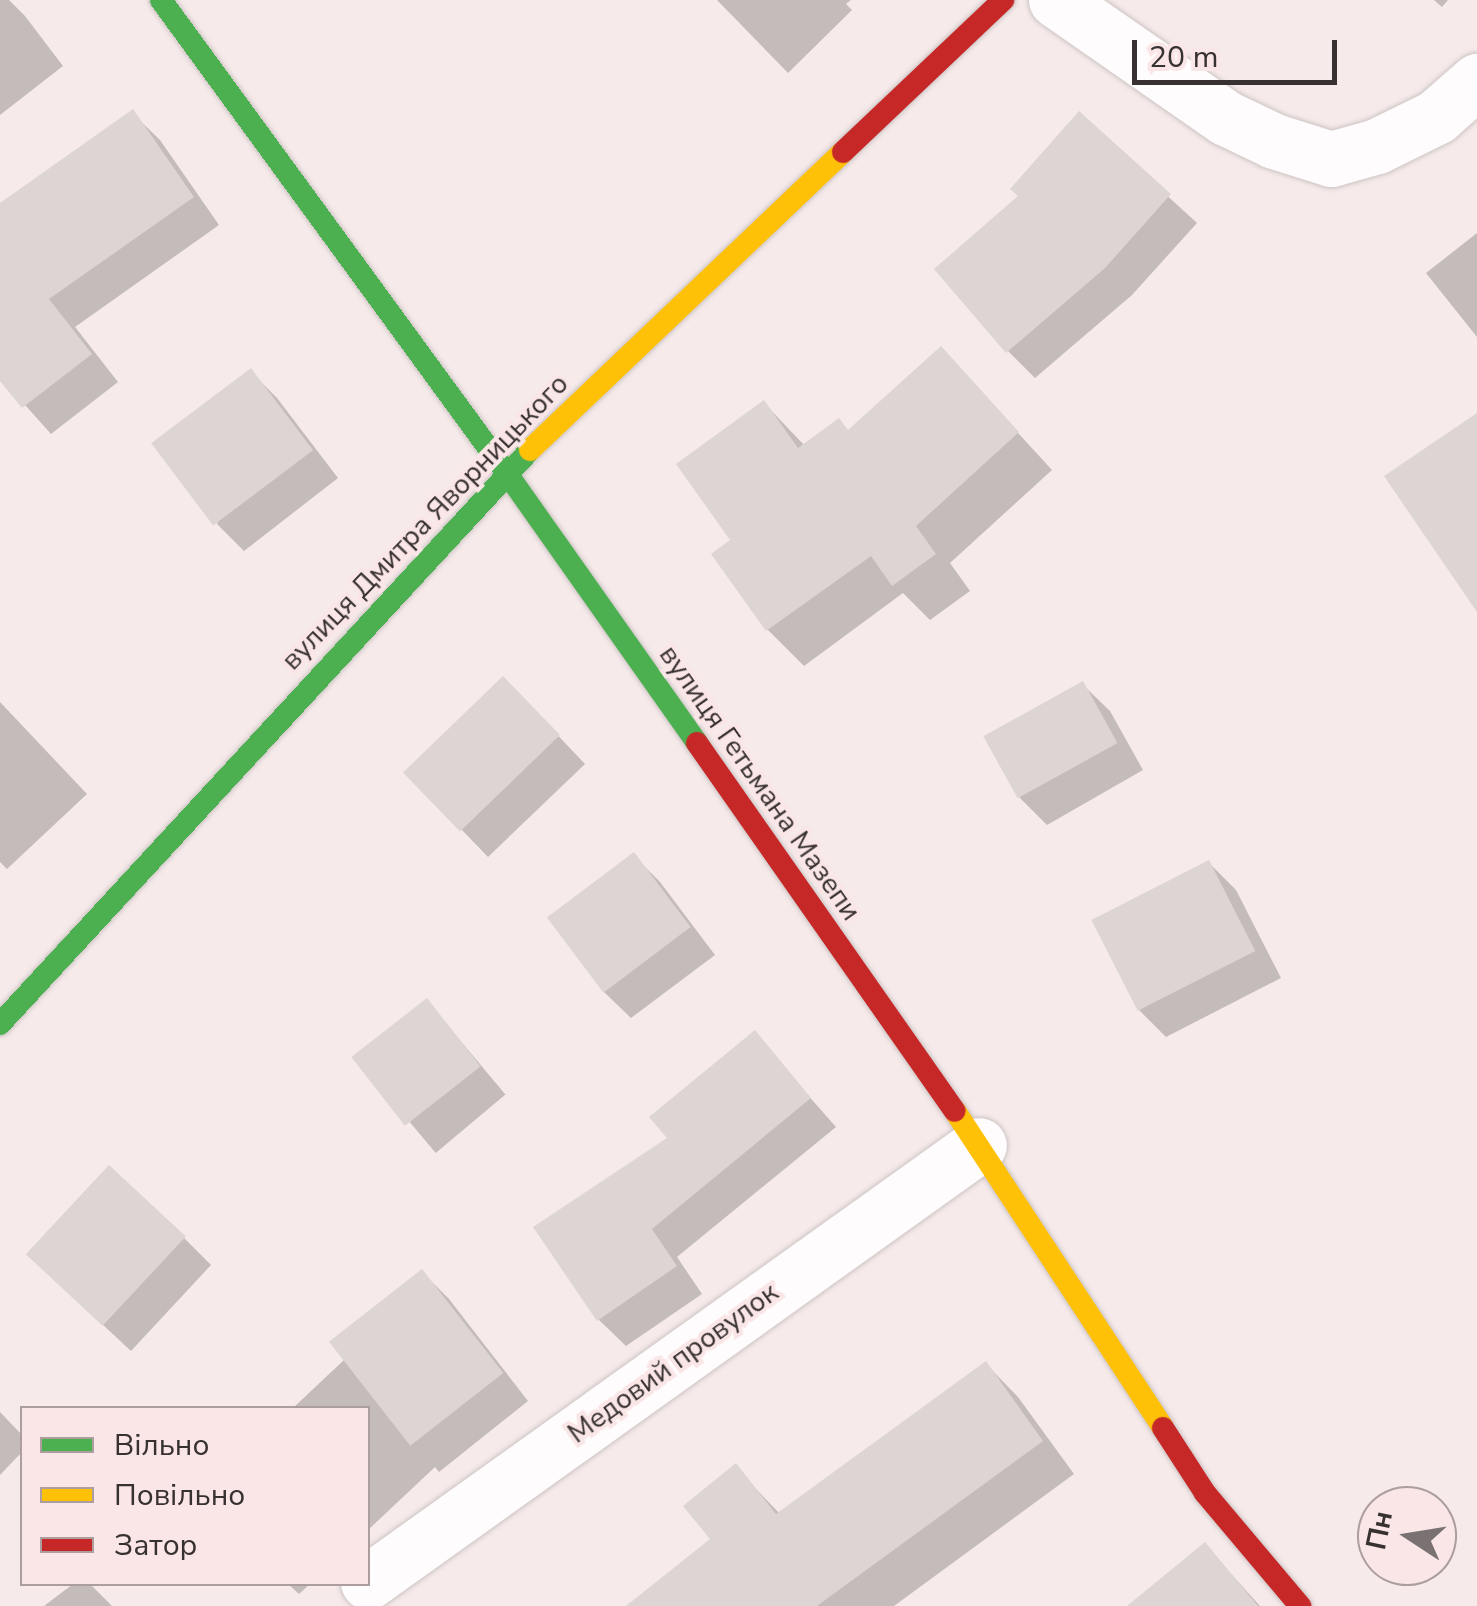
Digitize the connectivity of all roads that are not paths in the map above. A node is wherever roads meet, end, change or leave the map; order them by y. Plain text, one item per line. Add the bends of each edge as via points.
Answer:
1 (161, 0) edge
2 (1003, 0) edge
3 (1056, 0) edge
4 (1477, 81) edge
5 (506, 472) junction
6 (0, 1024) edge
7 (978, 1145) junction
8 (370, 1581) edge
9 (363, 1586) edge
10 (334, 1606) edge
11 (1300, 1606) edge

1 - 5 street, вулиця Гетьмана Мазепи
2 - 5 street, вулиця Дмитра Яворницького
3 - 4 street via 1226,118 1331,159 1378,146 1436,116
5 - 6 street, вулиця Дмитра Яворницького
5 - 7 street, вулиця Гетьмана Мазепи
7 - 8 street, Медовий провулок
7 - 11 street, вулиця Гетьмана Мазепи via 1205,1493
9 - 10 street, Медовий провулок

